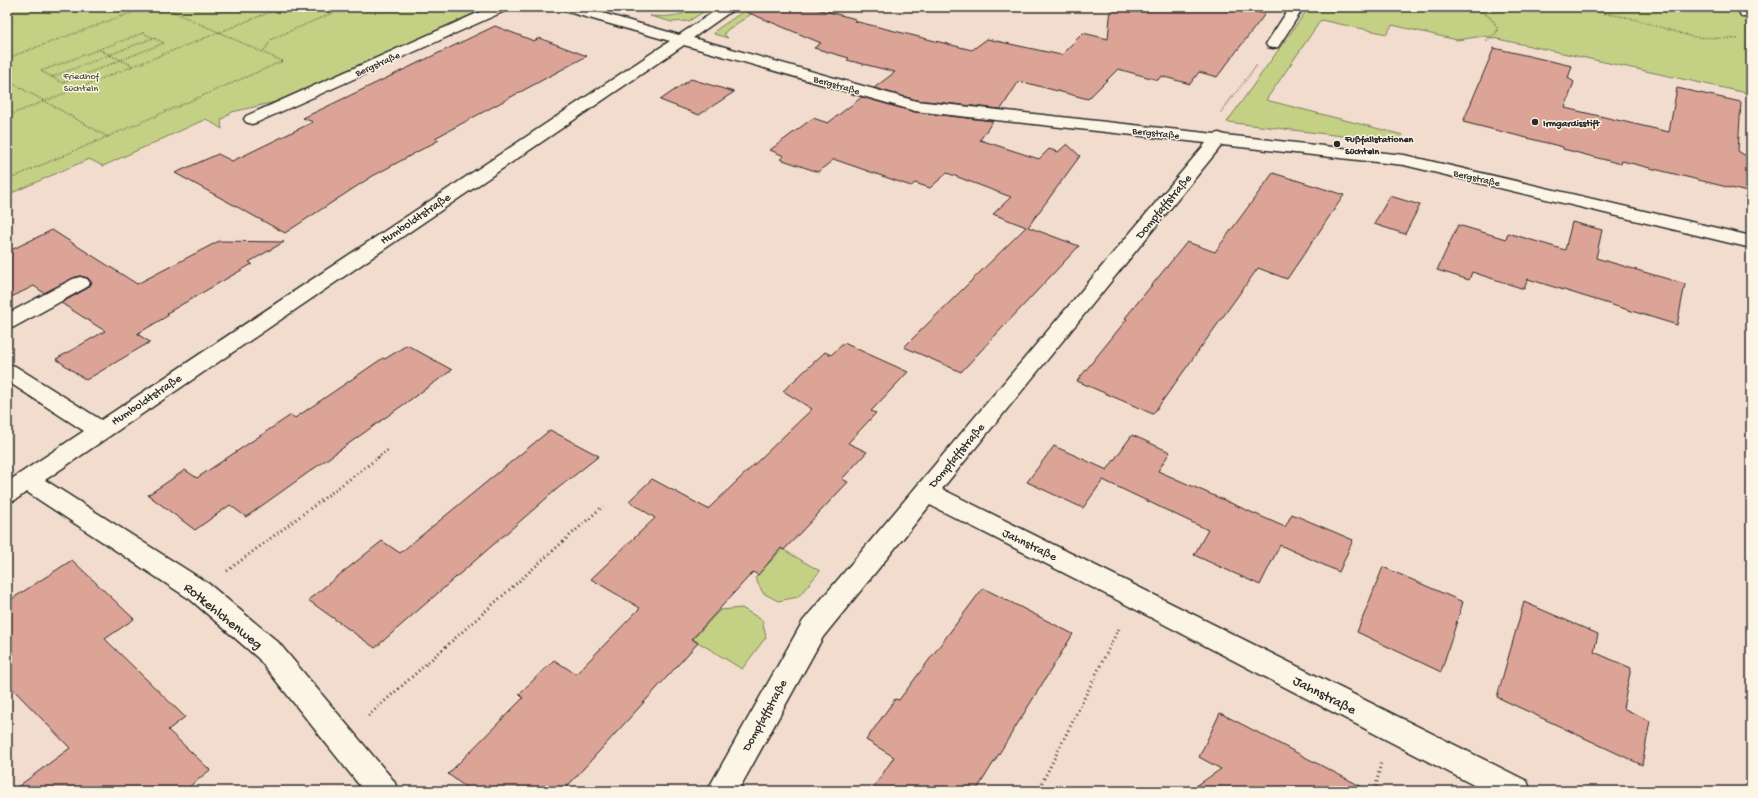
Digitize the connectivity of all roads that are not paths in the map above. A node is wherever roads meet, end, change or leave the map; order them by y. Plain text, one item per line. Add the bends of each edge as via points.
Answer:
1 (502, 7) edge
2 (566, 7) edge
3 (730, 7) edge
4 (1297, 7) edge
5 (679, 40) junction
6 (1273, 44) road end
7 (252, 118) dead end
8 (1219, 138) junction
9 (1751, 242) edge
10 (80, 283) dead end
11 (7, 322) edge
12 (7, 371) edge
13 (100, 430) junction
14 (28, 481) junction
15 (926, 492) junction
16 (7, 494) edge
17 (383, 791) edge
18 (722, 791) edge
19 (1516, 791) edge

1 - 7 street, Bergstraße
2 - 5 street, Bergstraße
3 - 5 street, Humboldtstraße
4 - 6 street
5 - 8 street, Bergstraße via 916,106
5 - 13 street, Humboldtstraße
8 - 9 street, Bergstraße via 1404,160
8 - 15 street, Dompfaffstraße
10 - 11 street
12 - 13 street, Humboldtstraße
13 - 14 street, Humboldtstraße
14 - 16 street, Humboldtstraße
14 - 17 street, Rotkehlchenweg via 200,592 268,650
15 - 18 street, Dompfaffstraße via 813,629
15 - 19 street, Jahnstraße

